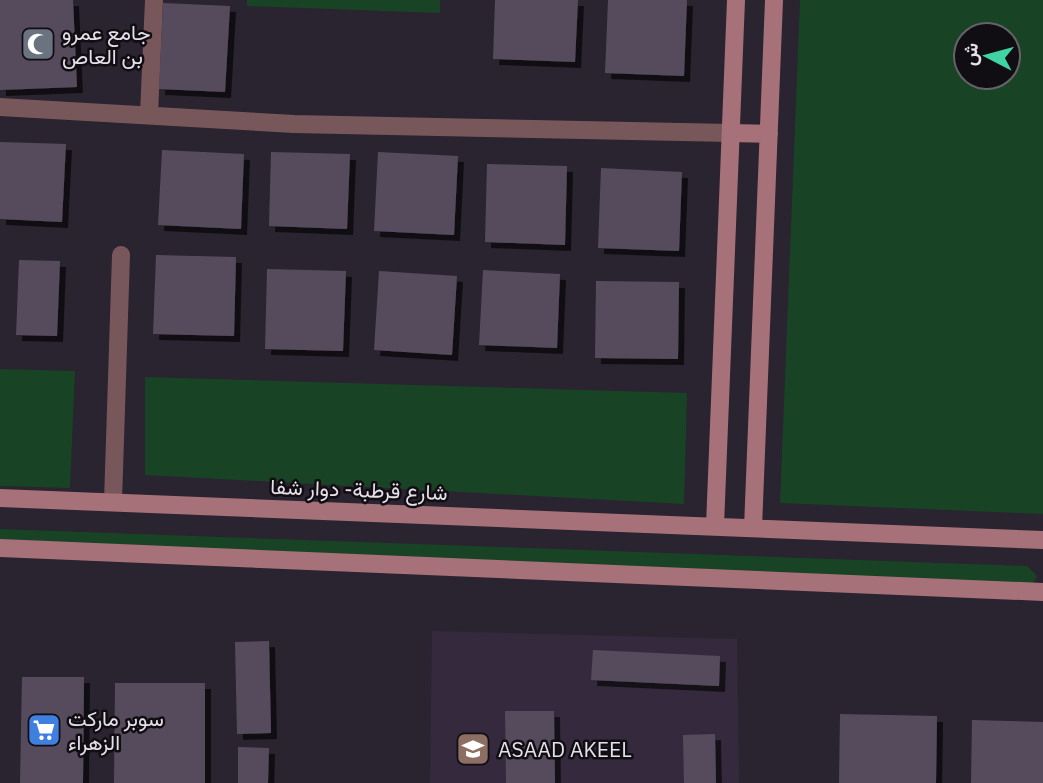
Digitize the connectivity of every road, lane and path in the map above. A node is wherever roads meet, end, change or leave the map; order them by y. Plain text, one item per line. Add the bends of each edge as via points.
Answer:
1 (154, 0) edge
2 (736, 0) edge
3 (774, 0) edge
4 (0, 107) edge
5 (149, 114) junction
6 (731, 133) junction
7 (769, 134) junction
8 (121, 256) dead end
9 (0, 498) edge
10 (114, 501) junction
11 (715, 526) junction
12 (753, 528) junction
13 (1043, 540) edge
14 (0, 548) edge
15 (1043, 592) edge

1 - 5 street
2 - 6 main road
3 - 7 main road
4 - 5 street
5 - 6 street via 294,124
6 - 7 main road
6 - 11 main road
7 - 12 main road
8 - 10 street
9 - 10 main road, شارع قرطبة- دوار شفا
10 - 11 main road, شارع قرطبة- دوار شفا
11 - 12 main road, شارع قرطبة- دوار شفا
12 - 13 main road, شارع قرطبة- دوار شفا
14 - 15 main road

